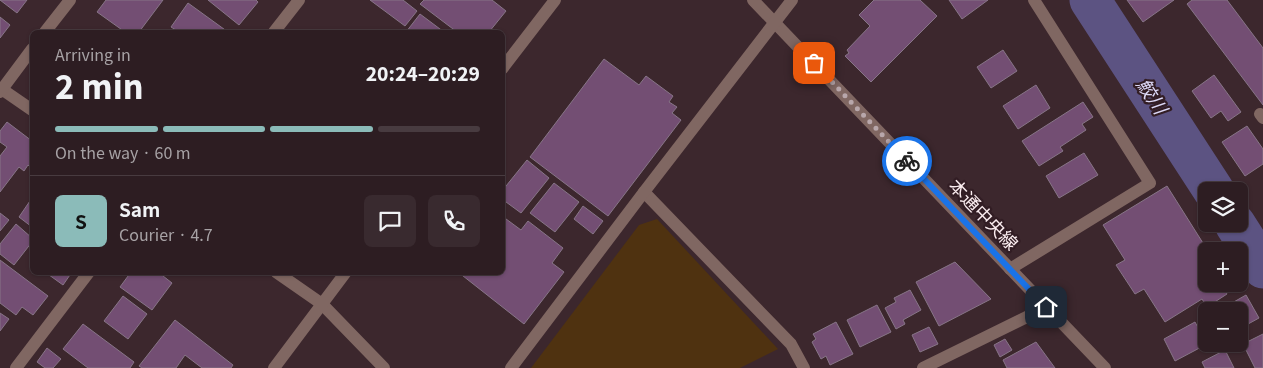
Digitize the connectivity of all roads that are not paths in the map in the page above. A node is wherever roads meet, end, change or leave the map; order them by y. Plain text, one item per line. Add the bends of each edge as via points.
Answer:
1 (70, 0) edge
2 (299, 0) edge
3 (555, 0) edge
4 (753, 0) edge
5 (792, 0) edge
6 (1034, 0) edge
7 (775, 22) junction
8 (48, 30) edge
9 (276, 30) edge
10 (30, 52) edge
11 (505, 65) edge
12 (1, 90) edge
13 (30, 109) edge
14 (644, 192) junction
15 (1010, 269) junction
16 (87, 275) edge
17 (280, 275) edge
18 (344, 275) edge
19 (322, 304) junction
20 (1046, 307) junction
21 (16, 368) edge
22 (274, 368) edge
23 (384, 368) edge
24 (511, 368) edge
25 (804, 368) edge
26 (923, 368) edge
27 (1105, 368) edge

1 - 8 street
2 - 9 street
3 - 11 street
4 - 7 street, 本通中央線
5 - 7 street
6 - 15 street via 1150,183
7 - 14 street
7 - 15 street, 本通中央線
10 - 12 street
12 - 13 street
14 - 24 street
14 - 25 street via 791,344
15 - 20 street, 本通中央線
16 - 21 street
17 - 19 street
18 - 19 street
19 - 22 street
19 - 23 street
20 - 26 street
20 - 27 street, 本通中央線

